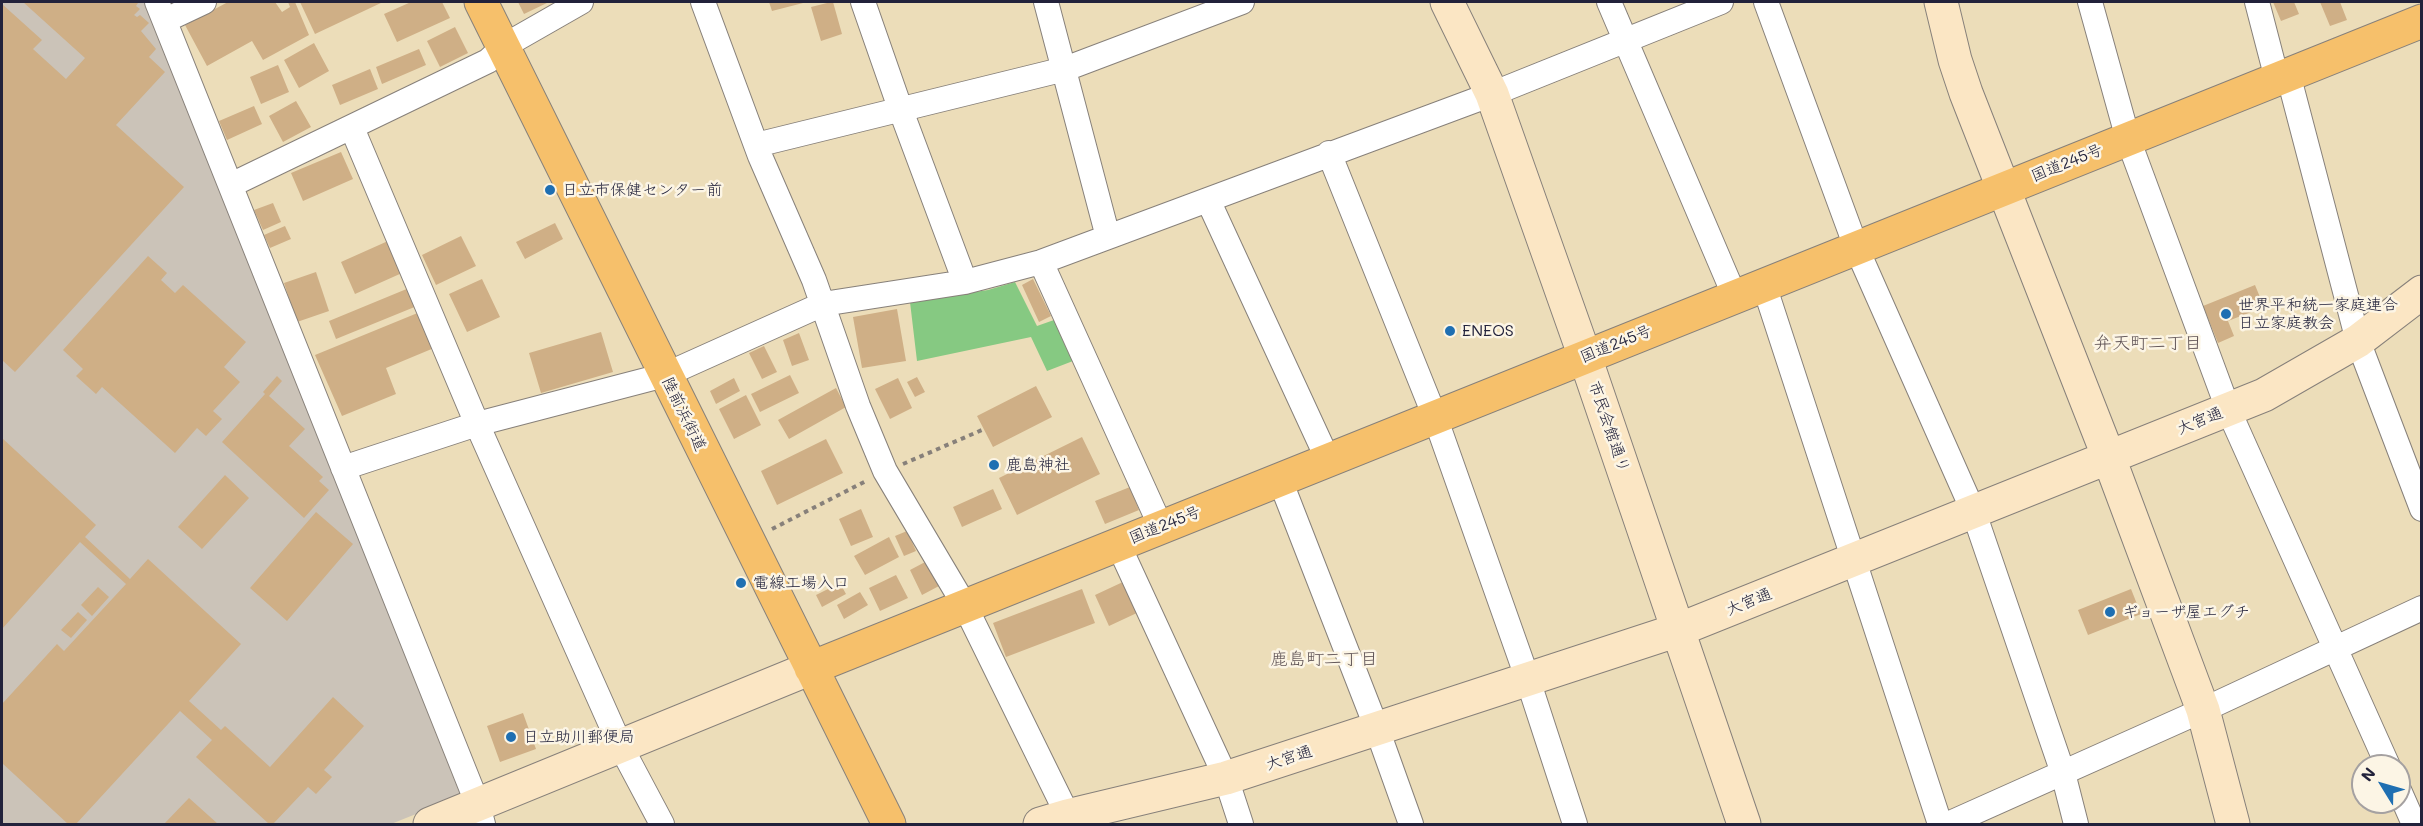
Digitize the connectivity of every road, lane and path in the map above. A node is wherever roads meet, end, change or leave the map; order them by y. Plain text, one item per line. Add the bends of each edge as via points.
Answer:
1 (204, 2) edge
2 (481, 2) edge
3 (580, 2) edge
4 (703, 2) edge
5 (863, 2) edge
6 (1046, 2) edge
7 (1242, 2) edge
8 (1447, 2) edge
9 (1609, 2) edge
10 (1721, 2) edge
11 (1766, 2) edge
12 (1941, 2) edge
13 (2090, 2) edge
14 (2257, 2) edge
15 (161, 11) edge
16 (2421, 21) edge
17 (1626, 40) junction
18 (504, 46) junction
19 (1065, 69) junction
20 (2283, 77) junction
21 (1492, 94) junction
22 (900, 108) junction
23 (352, 128) junction
24 (2128, 139) junction
25 (756, 146) junction
26 (1329, 153) junction
27 (231, 185) junction
28 (2002, 189) junction
29 (1208, 200) junction
30 (1108, 237) junction
31 (1856, 247) junction
32 (1041, 262) junction
33 (965, 282) junction
34 (1749, 291) junction
35 (2421, 292) edge
36 (823, 304) junction
37 (2358, 341) junction
38 (1585, 357) junction
39 (665, 375) junction
40 (2228, 410) junction
41 (1435, 417) junction
42 (477, 424) junction
43 (982, 430) dead end
44 (2109, 458) junction
45 (1328, 460) junction
46 (343, 468) junction
47 (885, 471) junction
48 (1280, 480) junction
49 (2421, 508) edge
50 (1974, 513) junction
51 (1161, 527) junction
52 (747, 542) junction
53 (1118, 544) junction
54 (1853, 560) junction
55 (965, 606) junction
56 (2421, 608) edge
57 (1678, 630) junction
58 (2337, 648) junction
59 (811, 668) junction
60 (1528, 680) junction
61 (2203, 710) junction
62 (1377, 729) junction
63 (620, 745) junction
64 (2383, 754) edge
65 (2062, 773) junction
66 (1226, 778) junction
67 (480, 815) edge
68 (1060, 822) edge
69 (430, 825) edge
70 (662, 825) edge
71 (889, 825) edge
72 (1242, 825) edge
73 (1411, 825) edge
74 (1575, 825) edge
75 (1744, 825) edge
76 (1940, 825) edge
77 (1948, 825) edge
78 (2076, 825) edge
79 (2233, 825) edge

1 - 15 street
2 - 18 highway, 陸前浜街道
3 - 18 street
4 - 25 street
5 - 22 street
6 - 19 street
7 - 19 street
8 - 21 street, 市民会館通り
9 - 17 street
10 - 17 street
11 - 31 street
12 - 28 street via 1955,60
13 - 24 street
14 - 20 street
15 - 27 street
16 - 20 highway, 国道245号
17 - 21 street
17 - 34 street
18 - 23 street via 488,61
18 - 39 highway, 陸前浜街道
19 - 22 street
19 - 30 street
20 - 24 highway, 国道245号
20 - 37 street
21 - 26 street
21 - 38 street, 市民会館通り
22 - 25 street
22 - 33 street
23 - 27 street
23 - 42 street
24 - 28 highway, 国道245号
24 - 40 street
25 - 36 street
26 - 29 street
26 - 41 street
27 - 46 street
28 - 31 highway, 国道245号
28 - 44 street
29 - 30 street
29 - 45 street
30 - 32 street
31 - 34 highway, 国道245号
31 - 50 street
32 - 33 street
32 - 51 street
33 - 36 street
34 - 38 highway, 国道245号
34 - 54 street
35 - 37 street, 大宮通
36 - 39 street
36 - 47 street
37 - 40 street, 大宮通 via 2264,395
37 - 49 street
38 - 41 highway, 国道245号
38 - 57 street, 市民会館通り
39 - 42 street
39 - 52 highway, 陸前浜街道
40 - 44 street, 大宮通
40 - 58 street
41 - 45 highway, 国道245号
41 - 60 street
42 - 46 street
42 - 63 street
43 - 47 path
44 - 50 street, 大宮通
44 - 61 street
45 - 48 highway, 国道245号
46 - 67 street
47 - 52 path
47 - 55 street
48 - 51 highway, 国道245号
48 - 62 street
50 - 54 street, 大宮通
50 - 65 street
51 - 53 highway, 国道245号
52 - 59 highway, 陸前浜街道
53 - 55 highway, 国道245号
53 - 66 street
54 - 57 street, 大宮通
54 - 76 street
55 - 59 highway, 国道245号
55 - 68 street
56 - 58 street
57 - 60 street, 大宮通
57 - 75 street, 市民会館通り
58 - 61 street
58 - 64 street
59 - 63 street
59 - 71 highway, 陸前浜街道
60 - 62 street, 大宮通
60 - 74 street
61 - 65 street
61 - 79 street
62 - 66 street, 大宮通
62 - 73 street
63 - 67 street
63 - 70 street
65 - 77 street
65 - 78 street
66 - 68 street, 大宮通
66 - 72 street
67 - 69 street

